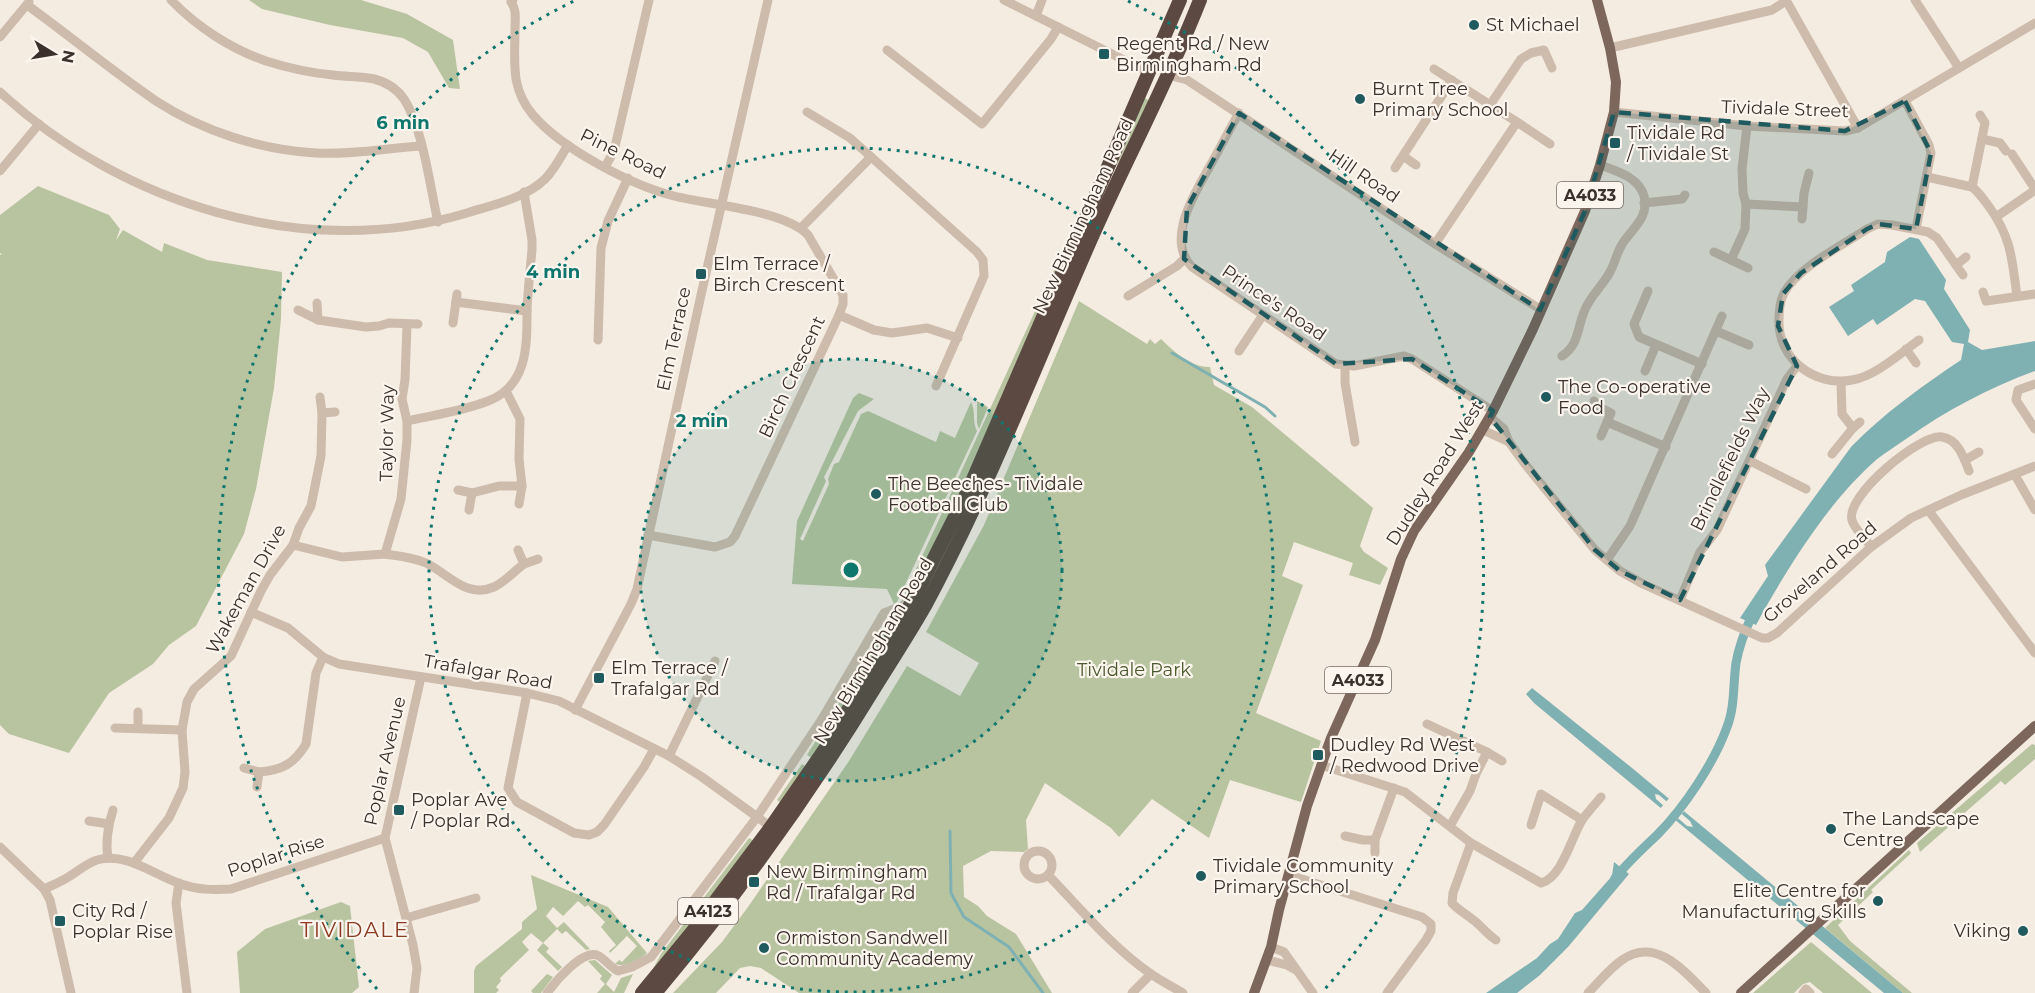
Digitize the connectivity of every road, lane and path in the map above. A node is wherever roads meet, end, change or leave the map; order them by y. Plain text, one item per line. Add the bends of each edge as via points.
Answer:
1 (171, 0) edge
2 (650, 0) edge
3 (768, 0) edge
4 (1004, 0) edge
5 (1042, 0) edge
6 (1180, 0) edge
7 (1194, 0) edge
8 (1200, 0) edge
9 (1597, 0) edge
10 (1915, 0) edge
11 (511, 1) edge
12 (1786, 1) edge
13 (29, 3) edge
14 (1036, 16) junction
15 (2035, 24) edge
16 (1058, 27) junction
17 (0, 37) edge
18 (1610, 48) junction
19 (887, 50) dead end
20 (1552, 68) dead end
21 (1959, 68) junction
22 (1434, 69) dead end
23 (1148, 72) junction
24 (1168, 75) junction
25 (1452, 80) junction
26 (0, 92) edge
27 (1905, 101) junction
28 (1490, 105) junction
29 (807, 112) dead end
30 (1614, 112) junction
31 (1239, 113) junction
32 (1980, 115) dead end
33 (1517, 122) junction
34 (39, 124) junction
35 (1748, 126) junction
36 (1858, 128) junction
37 (1982, 139) junction
38 (1550, 144) dead end
39 (568, 145) junction
40 (421, 146) junction
41 (1403, 156) junction
42 (871, 157) junction
43 (1416, 165) dead end
44 (1600, 165) junction
45 (605, 167) junction
46 (1395, 168) dead end
47 (0, 171) edge
48 (1809, 173) dead end
49 (1927, 177) junction
50 (628, 178) junction
51 (1972, 187) junction
52 (2035, 190) edge
53 (524, 192) junction
54 (1685, 195) dead end
55 (1644, 202) junction
56 (1746, 204) junction
57 (722, 206) junction
58 (1803, 207) junction
59 (1996, 217) junction
60 (1802, 219) dead end
61 (438, 222) junction
62 (801, 228) junction
63 (1916, 229) junction
64 (1435, 244) junction
65 (1714, 252) dead end
66 (1966, 257) dead end
67 (1184, 259) junction
68 (1731, 260) junction
69 (1956, 265) junction
70 (1748, 268) dead end
71 (1963, 275) dead end
72 (1648, 291) dead end
73 (1983, 292) dead end
74 (2035, 294) edge
75 (1128, 296) dead end
76 (2017, 296) junction
77 (317, 303) dead end
78 (1540, 309) junction
79 (298, 310) dead end
80 (527, 311) junction
81 (839, 315) junction
82 (1263, 315) junction
83 (1722, 316) dead end
84 (318, 320) junction
85 (453, 323) dead end
86 (418, 324) dead end
87 (407, 325) junction
88 (1716, 331) junction
89 (958, 338) junction
90 (598, 340) dead end
91 (1919, 340) dead end
92 (1656, 345) junction
93 (1749, 345) dead end
94 (1906, 349) junction
95 (1239, 351) dead end
96 (1562, 356) dead end
97 (1916, 363) dead end
98 (1702, 364) junction
99 (1345, 366) junction
100 (1797, 366) junction
101 (1645, 371) dead end
102 (1841, 382) junction
103 (2035, 384) edge
104 (936, 386) dead end
105 (506, 392) junction
106 (320, 397) dead end
107 (1594, 401) dead end
108 (335, 412) dead end
109 (322, 413) junction
110 (1492, 414) junction
111 (407, 421) junction
112 (1607, 422) junction
113 (2035, 429) edge
114 (1483, 430) junction
115 (1601, 436) dead end
116 (1355, 442) dead end
117 (1509, 442) junction
118 (1666, 447) junction
119 (1979, 452) dead end
120 (1832, 454) dead end
121 (1965, 460) junction
122 (1750, 461) junction
123 (2035, 466) edge
124 (1969, 471) dead end
125 (2015, 475) junction
126 (522, 486) junction
127 (1806, 489) dead end
128 (458, 490) dead end
129 (472, 493) junction
130 (519, 504) dead end
131 (470, 510) dead end
132 (2035, 510) edge
133 (1929, 511) junction
134 (648, 536) junction
135 (293, 545) junction
136 (1871, 547) junction
137 (518, 550) dead end
138 (385, 554) junction
139 (538, 559) dead end
140 (1607, 560) junction
141 (524, 564) junction
142 (1680, 600) junction
143 (912, 602) junction
144 (251, 612) junction
145 (2035, 654) edge
146 (323, 657) junction
147 (715, 661) dead end
148 (421, 677) junction
149 (526, 693) junction
150 (575, 710) junction
151 (138, 712) dead end
152 (1427, 724) dead end
153 (2035, 726) edge
154 (115, 728) dead end
155 (138, 728) junction
156 (182, 730) junction
157 (654, 749) junction
158 (1487, 752) junction
159 (669, 756) junction
160 (1502, 761) dead end
161 (1321, 765) junction
162 (244, 768) dead end
163 (259, 772) junction
164 (257, 787) dead end
165 (1394, 788) junction
166 (1601, 797) dead end
167 (113, 810) dead end
168 (757, 817) junction
169 (1582, 820) junction
170 (89, 821) dead end
171 (109, 824) junction
172 (1531, 825) dead end
173 (1450, 826) junction
174 (776, 830) junction
175 (1345, 836) dead end
176 (385, 838) junction
177 (1375, 840) junction
178 (1471, 843) junction
179 (0, 847) edge
180 (1375, 853) dead end
181 (108, 858) junction
182 (134, 863) junction
183 (1048, 875) dead end
184 (1289, 875) junction
185 (179, 884) junction
186 (44, 890) junction
187 (476, 898) dead end
188 (406, 918) junction
189 (1496, 940) dead end
190 (1271, 947) junction
191 (1267, 960) junction
192 (1296, 970) junction
193 (1151, 974) junction
194 (71, 993) edge
195 (187, 993) edge
196 (414, 993) edge
197 (547, 993) edge
198 (642, 993) edge
199 (655, 993) edge
200 (1132, 993) edge
201 (1183, 993) edge
202 (1254, 993) edge
203 (1313, 993) edge
204 (1387, 993) edge
205 (1588, 993) edge
206 (1706, 993) edge
207 (1741, 993) edge
208 (1803, 993) edge
209 (1810, 993) edge

1 - 40 street via 214,36 266,61 386,83 403,98
2 - 45 street via 614,151
3 - 57 street, Elm Terrace
4 - 14 street
5 - 14 street
6 - 23 highway, New Birmingham Road / A4123
7 - 23 highway via 1165,61
8 - 24 highway, New Birmingham Road / A4123
9 - 18 main road, A4033
10 - 21 street
11 - 39 street, Pine Road via 515,14 516,87 532,114
12 - 18 street via 1772,10
12 - 36 street
13 - 17 street
13 - 40 street via 157,102 222,133 264,146 318,153
14 - 16 street
15 - 21 street, Tividale Street
16 - 19 street via 982,124
16 - 23 street
18 - 30 main road, A4033 via 1616,82
20 - 28 street via 1544,50 1531,53 1521,59
21 - 27 street, Tividale Street
22 - 25 street
23 - 24 highway
23 - 143 highway, New Birmingham Road / A4123 via 968,491
24 - 31 street, Hill Road via 1187,80
24 - 174 highway, New Birmingham Road / A4123 via 1110,196 979,498 925,605 833,754
25 - 28 street
25 - 41 street
26 - 34 street
27 - 36 street, Tividale Street
27 - 49 street via 1929,145
28 - 33 street
29 - 42 street
30 - 35 street, Tividale Street
30 - 44 main road, Dudley Road West / A4033
31 - 64 street, Hill Road
31 - 67 street via 1187,208 1181,247
32 - 37 street via 1985,123
33 - 38 street
33 - 64 street
34 - 47 street
34 - 61 street via 139,185 232,216 330,231
35 - 36 street, Tividale Street via 1845,131
35 - 56 street via 1742,169
37 - 51 street
37 - 52 street via 2001,143
39 - 45 street, Pine Road
39 - 53 street via 545,179
40 - 61 street
41 - 43 street
41 - 46 street
42 - 62 street
42 - 89 street via 982,260 984,276
44 - 55 street via 1626,175 1640,186
44 - 78 main road, Dudley Road West / A4033 via 1585,211
45 - 50 street, Pine Road
48 - 58 street
49 - 51 street
49 - 63 street
50 - 57 street, Pine Road via 672,195
50 - 90 street via 603,234
51 - 59 street
52 - 59 street
53 - 61 street
53 - 80 street via 532,240
54 - 55 street via 1682,199
55 - 96 street via 1640,223 1623,242 1611,272 1583,313 1570,351
56 - 58 street
56 - 68 street via 1745,229
57 - 62 street
57 - 134 street, Elm Terrace
58 - 60 street
59 - 76 street via 2008,238
62 - 81 street, Birch Crescent via 843,295
63 - 69 street via 1937,238
63 - 100 street via 1878,224 1801,273 1789,285 1783,294 1778,326 1782,342
64 - 78 street, Hill Road
65 - 68 street
66 - 69 street
67 - 75 street
67 - 82 street, Prince's Road
68 - 70 street
69 - 71 street
72 - 92 street via 1634,324 1640,337
73 - 76 street via 1986,301
74 - 76 street
77 - 84 street
78 - 110 main road, Dudley Road West / A4033
79 - 84 street
80 - 85 street via 457,298
80 - 105 street via 524,362
81 - 89 street via 874,330 892,333 927,328
81 - 134 street, Birch Crescent via 730,542 715,547
82 - 95 street
82 - 99 street, Prince's Road via 1336,364
83 - 88 street
84 - 87 street via 366,327
86 - 87 street
87 - 111 street, Taylor Way via 402,399
88 - 93 street
88 - 98 street
89 - 104 street
91 - 94 street
92 - 98 street
92 - 101 street
94 - 97 street
94 - 102 street via 1869,374
98 - 118 street
99 - 110 street via 1412,359
99 - 116 street
100 - 102 street via 1821,379
100 - 122 street, Brindlefields Way via 1787,379
102 - 120 street via 1842,414 1856,425
103 - 113 street via 2018,390 2016,400
105 - 111 street via 482,403
105 - 126 street via 520,419
106 - 109 street, Wakeman Drive
107 - 112 street via 1611,413
108 - 109 street
109 - 135 street, Wakeman Drive via 321,456 314,497
110 - 114 main road, Dudley Road West / A4033
110 - 117 street
111 - 138 street, Taylor Way via 401,499
112 - 115 street
112 - 118 street
114 - 117 street
114 - 161 main road, Dudley Road West / A4033 via 1414,531 1401,559 1376,640
117 - 140 street via 1548,494
118 - 140 street via 1630,526
119 - 121 street
121 - 124 street
121 - 136 street via 1954,444 1935,436 1888,466 1861,492 1852,510 1852,521
122 - 127 street
122 - 142 street, Brindlefields Way via 1717,530 1700,552
123 - 125 street, Groveland Road
125 - 132 street
125 - 133 street, Groveland Road
126 - 129 street via 499,486
126 - 130 street
128 - 129 street
129 - 131 street
133 - 136 street, Groveland Road via 1911,518
133 - 145 street
134 - 150 street, Elm Terrace via 631,604
135 - 138 street via 342,557
135 - 144 street, Wakeman Drive via 270,575
136 - 142 street, Groveland Road via 1768,638
137 - 141 street
138 - 141 street via 415,559 458,585 476,590 494,587
139 - 141 street
140 - 142 street via 1643,584
143 - 168 street, New Birmingham Road via 884,613 822,719
143 - 174 highway, New Birmingham Road / A4123
144 - 146 street, Trafalgar Road via 288,628
144 - 156 street, Wakeman Drive via 231,656 194,689 187,702
146 - 148 street, Trafalgar Road via 339,664
146 - 163 street via 316,673 306,744 286,766
147 - 159 street
148 - 149 street, Trafalgar Road
148 - 176 street, Poplar Avenue
149 - 150 street, Trafalgar Road via 560,701
149 - 157 street via 508,788 516,802 574,833 589,835 604,825
150 - 157 street, Trafalgar Road
151 - 155 street
152 - 158 street
153 - 207 main road
154 - 155 street
155 - 156 street
156 - 182 street, Wakeman Drive via 183,788 169,818
157 - 159 street, Trafalgar Road
158 - 160 street
158 - 173 street
159 - 168 street, Trafalgar Road
161 - 165 street
161 - 184 main road, Dudley Road West / A4033
162 - 163 street
163 - 164 street
165 - 173 street
165 - 177 street
166 - 169 street
167 - 171 street
168 - 174 street, Trafalgar Road
168 - 197 street, New Birmingham Road via 651,957 618,971 597,954 588,955 564,973
169 - 172 street via 1541,794
169 - 178 street via 1563,860 1550,879 1541,883
170 - 171 street
171 - 181 street
173 - 178 street
174 - 198 highway, New Birmingham Road / A4123
174 - 199 highway, New Birmingham Road / A4123 via 698,942
175 - 177 street
176 - 185 street, Poplar Rise via 231,889 210,891
176 - 188 street, Poplar Avenue
177 - 180 street
178 - 189 street via 1452,903
179 - 186 street
181 - 182 street, Poplar Rise
181 - 186 street via 83,867
182 - 185 street, Poplar Rise
183 - 193 street via 1095,926
184 - 190 main road, Dudley Road West / A4033
184 - 204 street via 1422,917 1431,924 1426,940
185 - 195 street via 176,903
186 - 194 street via 50,900
187 - 188 street
188 - 196 street, Poplar Avenue via 417,968
190 - 191 main road, Dudley Road West / A4033
190 - 192 street via 1284,952
191 - 192 street
191 - 202 main road, Dudley Road West / A4033
192 - 203 street
193 - 200 street
193 - 201 street
205 - 206 street via 1621,961 1642,952 1660,954 1674,962
208 - 209 street via 1806,989

